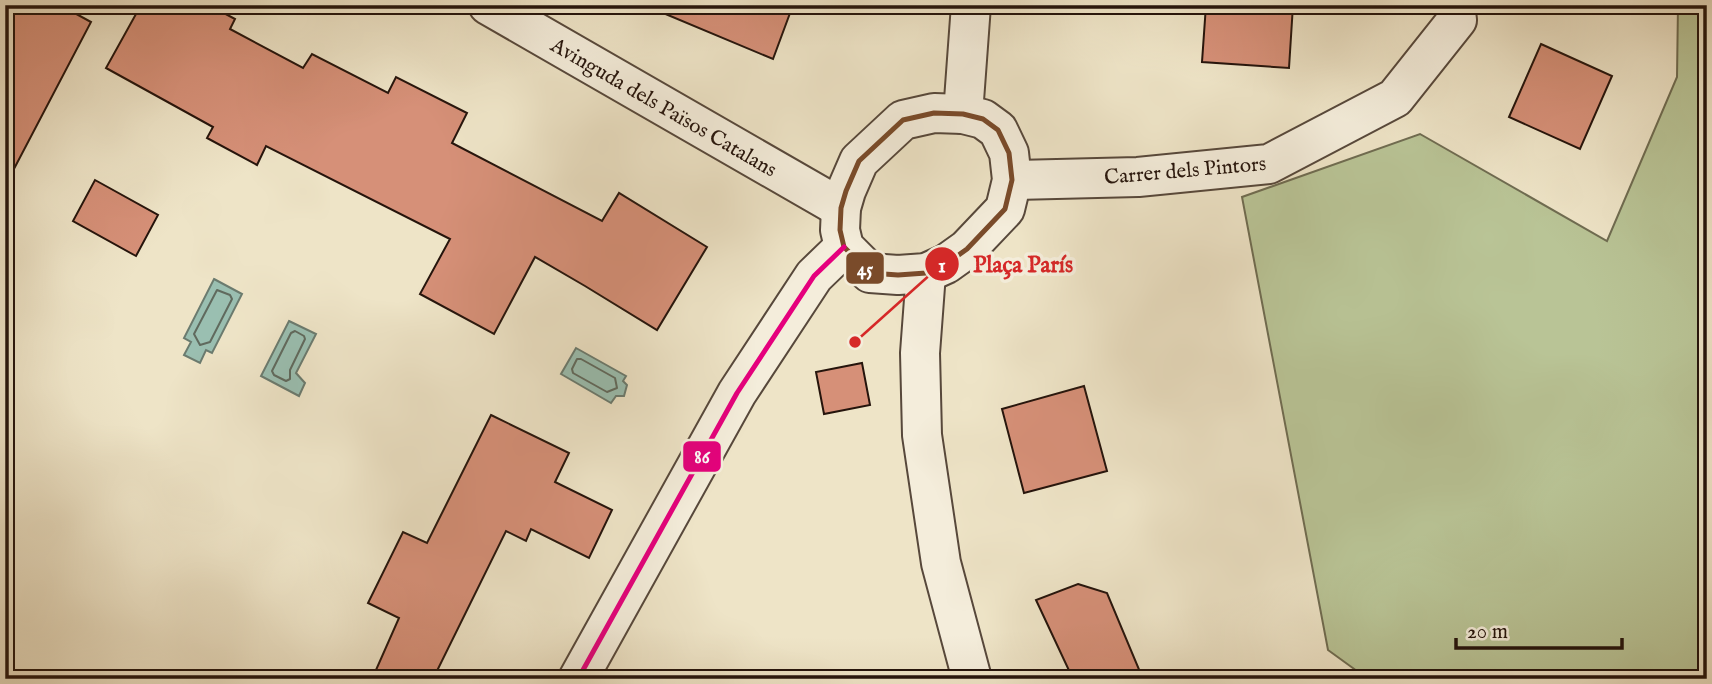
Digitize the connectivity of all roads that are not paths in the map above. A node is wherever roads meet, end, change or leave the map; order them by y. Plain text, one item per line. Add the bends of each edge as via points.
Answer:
1 (488, 5) edge
2 (971, 5) edge
3 (1455, 5) edge
4 (963, 114) junction
5 (1012, 180) junction
6 (841, 208) junction
7 (844, 247) junction
8 (926, 273) junction
9 (578, 679) edge
10 (972, 679) edge

1 - 6 street, Avinguda dels Països Catalans
2 - 4 street
3 - 5 street, Carrer dels Pintors via 1457,20 1395,98 1269,164 1138,177
4 - 5 street via 983,119 998,130 1009,152
4 - 6 street via 934,113 903,120 859,161
5 - 8 street via 1005,209 967,249
6 - 7 street
7 - 8 street via 870,273
7 - 9 street via 814,276 737,393
8 - 10 street via 919,354 922,435 941,563

